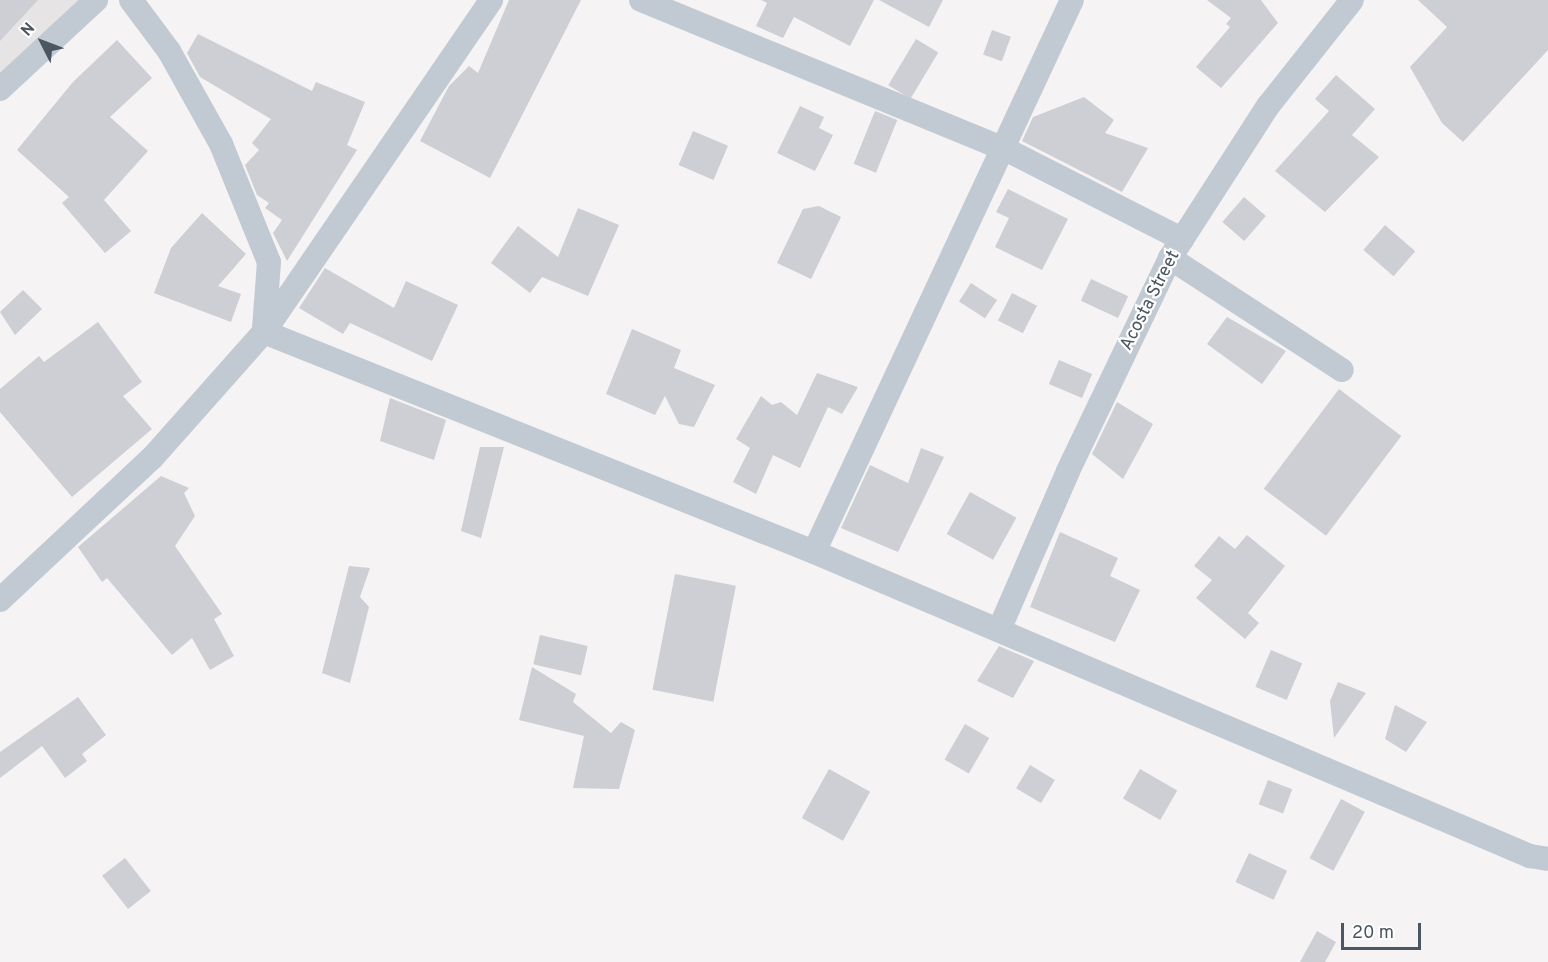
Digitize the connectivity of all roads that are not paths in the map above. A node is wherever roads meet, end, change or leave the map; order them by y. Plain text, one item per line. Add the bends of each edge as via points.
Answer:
1 (96, 0) edge
2 (131, 0) edge
3 (491, 0) edge
4 (641, 0) edge
5 (1072, 0) edge
6 (1352, 0) edge
7 (0, 90) edge
8 (1005, 149) junction
9 (1176, 249) junction
10 (264, 332) junction
11 (1342, 370) dead end
12 (814, 552) junction
13 (0, 600) edge
14 (999, 630) junction
15 (1548, 859) edge

1 - 7 street
2 - 10 street via 169,51 221,144 269,262
3 - 10 street
4 - 8 street
5 - 8 street
6 - 9 street, Acosta Street via 1268,106
8 - 9 street
8 - 12 street
9 - 11 street
9 - 14 street, Acosta Street via 1068,471
10 - 12 street
10 - 13 street via 152,458
12 - 14 street
14 - 15 street via 1530,856

